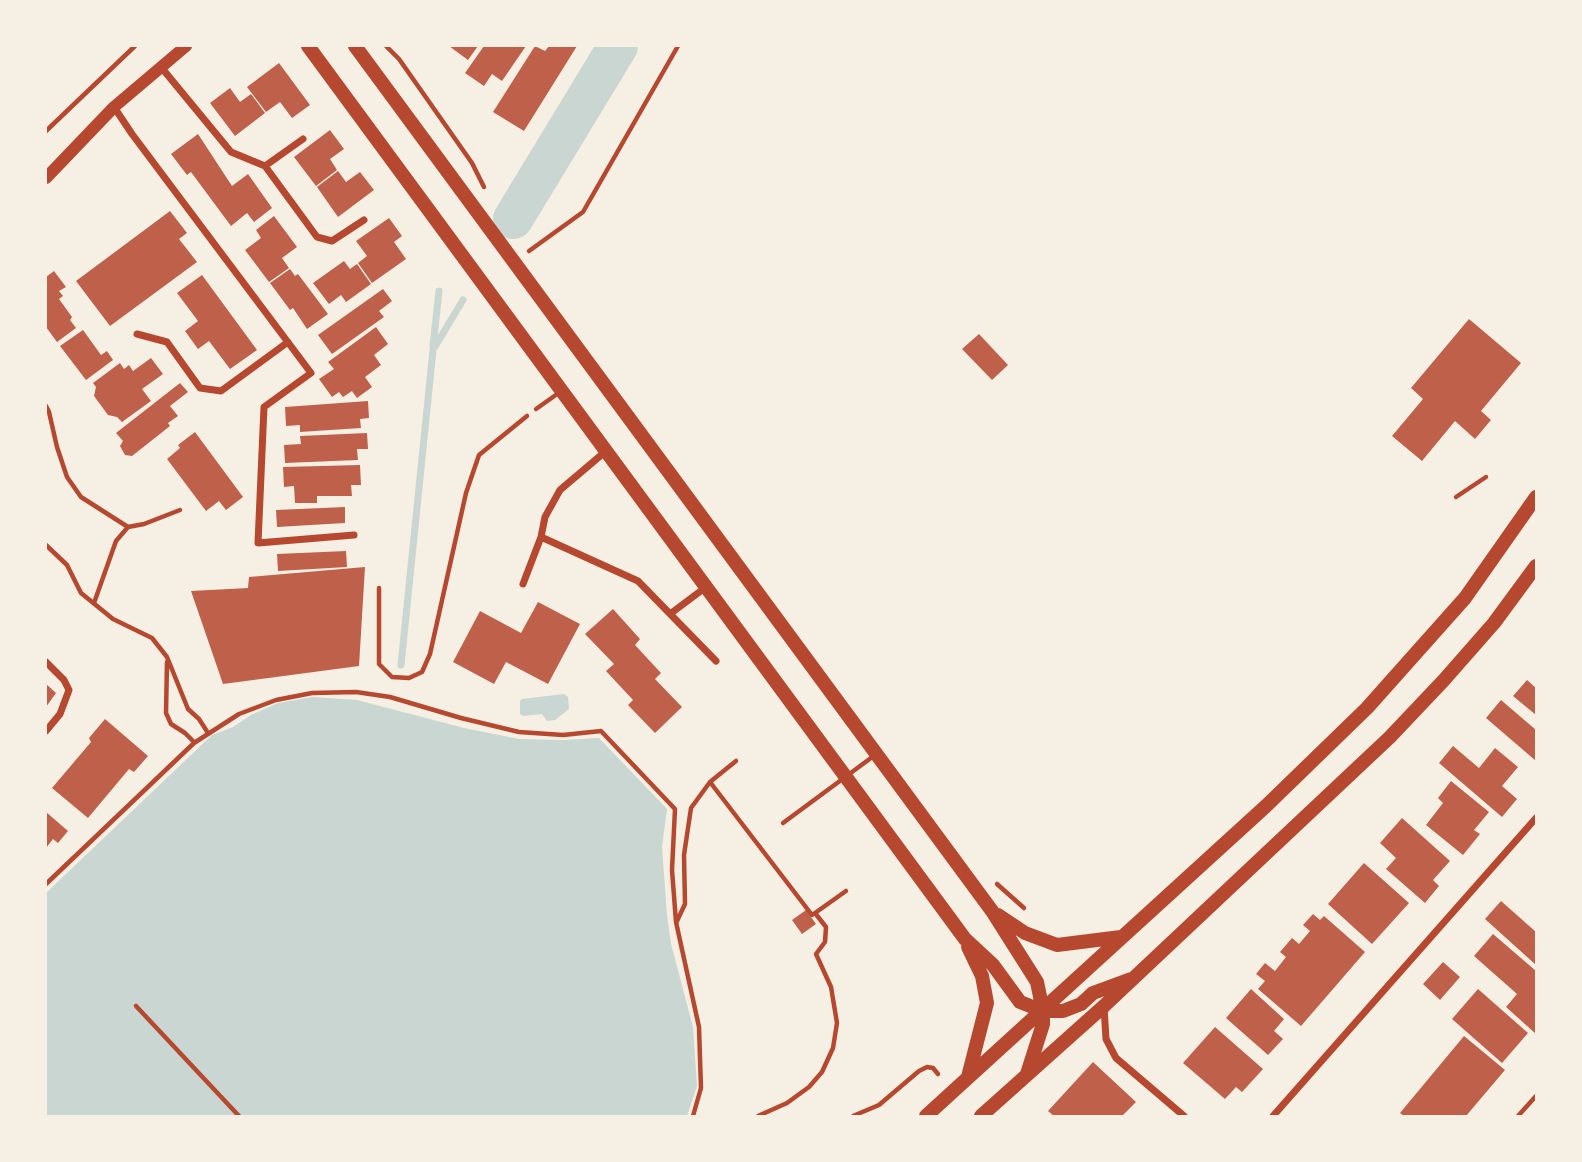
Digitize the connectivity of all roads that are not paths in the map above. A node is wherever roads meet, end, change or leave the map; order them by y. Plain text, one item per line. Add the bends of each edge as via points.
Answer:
1 (186, 46) edge
2 (308, 46) edge
3 (355, 46) edge
4 (161, 66) junction
5 (114, 107) junction
6 (303, 139) dead end
7 (265, 166) junction
8 (46, 178) edge
9 (363, 220) dead end
10 (138, 334) dead end
11 (288, 342) junction
12 (561, 391) junction
13 (536, 409) road end
14 (606, 451) junction
15 (1536, 496) edge
16 (354, 535) dead end
17 (541, 537) junction
18 (1536, 566) edge
19 (523, 584) dead end
20 (706, 587) junction
21 (670, 614) junction
22 (716, 661) dead end
23 (46, 662) edge
24 (46, 731) edge
25 (877, 754) junction
26 (846, 776) junction
27 (1536, 817) edge
28 (783, 823) dead end
29 (992, 911) junction
30 (1121, 937) junction
31 (965, 939) junction
32 (1131, 979) junction
33 (1104, 1006) junction
34 (1043, 1010) junction
35 (1027, 1074) junction
36 (968, 1077) junction
37 (926, 1116) edge
38 (981, 1116) edge
39 (1184, 1116) edge
40 (1273, 1116) edge

1 - 4 street
2 - 12 main road
3 - 25 main road
4 - 5 street
4 - 7 street via 231,152
5 - 8 street
5 - 11 street
6 - 7 street
7 - 9 street via 317,237 332,241
10 - 11 street via 167,342 201,388 221,391
11 - 16 street via 312,373 264,407 258,543
12 - 13 lane
12 - 14 main road
14 - 17 street via 560,490 545,517
14 - 20 main road
15 - 30 main road via 1465,598 1367,708
17 - 19 street
17 - 21 street via 638,581
18 - 32 main road via 1494,623 1390,737
20 - 21 street
20 - 26 main road
21 - 22 street
23 - 24 street via 69,690 60,714
25 - 26 lane
25 - 29 main road
26 - 28 lane
26 - 31 main road
27 - 40 street
29 - 30 main road via 1025,933 1057,945
29 - 34 main road via 1037,982
30 - 34 main road
31 - 34 main road via 993,965 1020,1002
31 - 36 main road via 982,976 986,1003
32 - 33 main road
32 - 34 main road via 1093,993 1063,1011
33 - 35 main road
33 - 39 street via 1106,1039 1116,1058
34 - 35 main road
34 - 36 main road
35 - 38 main road
36 - 37 main road

